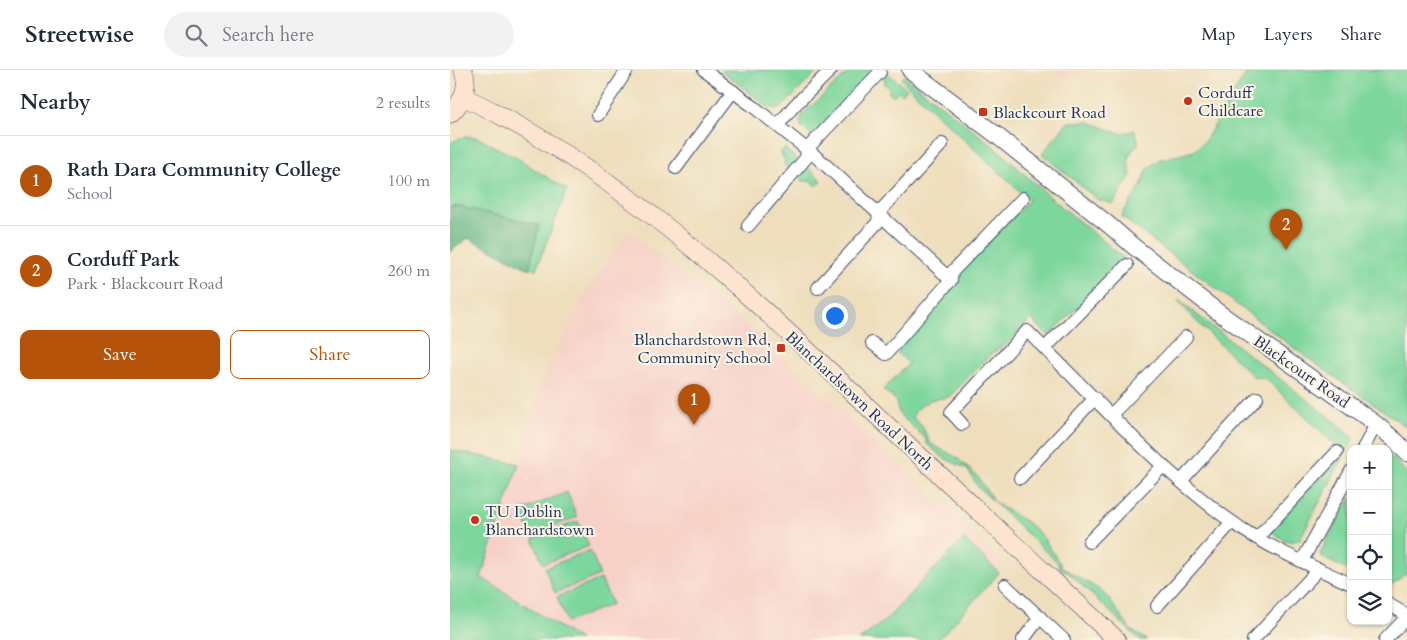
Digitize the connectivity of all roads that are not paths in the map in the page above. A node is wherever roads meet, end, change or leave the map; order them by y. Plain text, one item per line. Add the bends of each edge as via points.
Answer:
1 (463, 70) edge
2 (627, 70) edge
3 (704, 70) edge
4 (831, 70) edge
5 (910, 70) edge
6 (880, 72) dead end
7 (733, 91) junction
8 (464, 97) junction
9 (450, 114) edge
10 (598, 115) dead end
11 (778, 125) junction
12 (942, 144) dead end
13 (807, 149) junction
14 (676, 168) dead end
15 (1023, 198) dead end
16 (879, 214) junction
17 (748, 226) dead end
18 (1127, 265) dead end
19 (951, 280) junction
20 (818, 288) dead end
21 (1186, 337) dead end
22 (872, 343) dead end
23 (1045, 348) junction
24 (1094, 398) junction
25 (1257, 398) dead end
26 (1111, 415) junction
27 (962, 424) dead end
28 (1376, 424) junction
29 (1365, 445) edge
30 (1337, 452) dead end
31 (1407, 454) edge
32 (1163, 466) junction
33 (1347, 477) edge
34 (1020, 478) dead end
35 (1181, 481) junction
36 (1232, 522) junction
37 (1257, 538) junction
38 (1089, 542) dead end
39 (1302, 561) junction
40 (1319, 569) junction
41 (1347, 582) edge
42 (1004, 586) dead end
43 (1157, 606) dead end
44 (1392, 607) edge
45 (1407, 616) edge
46 (1040, 617) junction
47 (1023, 640) edge
48 (1064, 640) edge
49 (1117, 640) edge
50 (1253, 640) edge
51 (1385, 640) edge

1 - 8 main road
2 - 10 street
3 - 7 street
4 - 11 street
5 - 28 street, Blackcourt Road via 1218,312
6 - 13 street
7 - 11 street
7 - 14 street
8 - 9 main road
8 - 49 main road, Blanchardstown Road North via 540,137 668,227 791,334
11 - 13 street
12 - 16 street
13 - 16 street
13 - 17 street via 806,158
15 - 19 street via 952,272
16 - 19 street
16 - 20 street via 878,222
18 - 23 street
19 - 22 street via 886,354
21 - 26 street
23 - 24 street
23 - 27 street via 1027,332 951,412
24 - 26 street
24 - 34 street
25 - 35 street
26 - 32 street
28 - 29 street
28 - 31 street, Blackcourt Road
30 - 37 street
32 - 35 street
32 - 38 street
33 - 39 street
35 - 36 street
36 - 37 street
36 - 43 street
37 - 39 street
39 - 40 street
40 - 41 street
40 - 50 street
42 - 46 street
44 - 45 street
45 - 51 street
46 - 47 street
46 - 48 street

